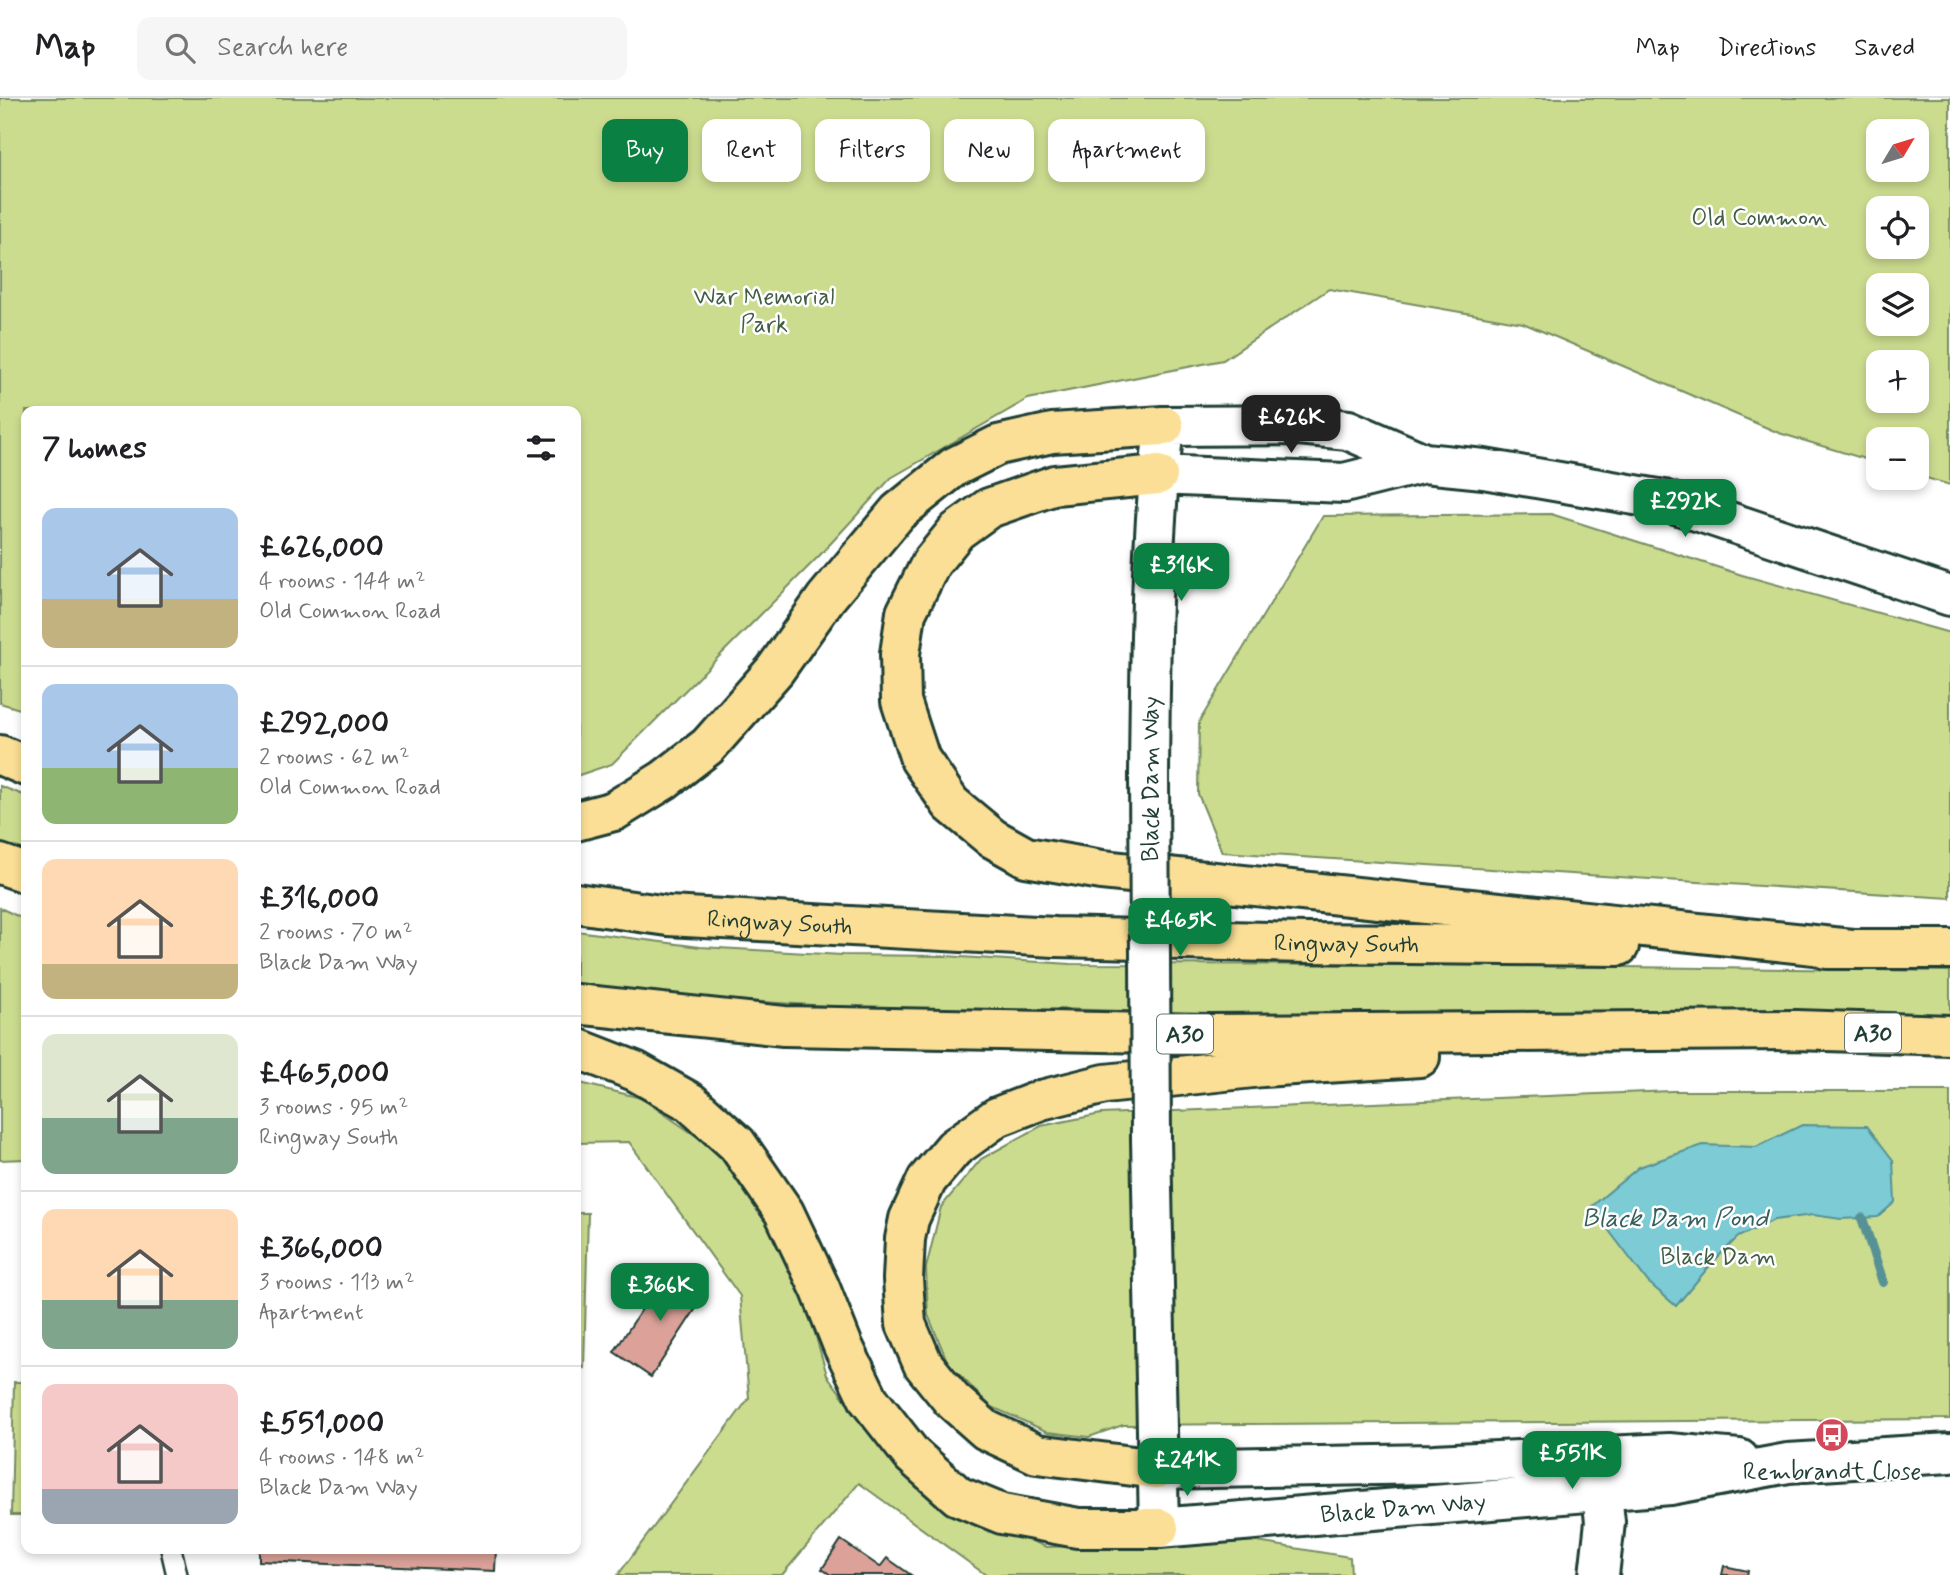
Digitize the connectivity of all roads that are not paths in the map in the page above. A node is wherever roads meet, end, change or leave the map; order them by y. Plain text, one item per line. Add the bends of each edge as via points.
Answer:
1 (1164, 426) junction
2 (1424, 463) junction
3 (1158, 474) junction
4 (1950, 596) edge
5 (0, 732) edge
6 (21, 738) edge
7 (0, 755) edge
8 (21, 764) edge
9 (581, 820) edge
10 (0, 864) edge
11 (21, 871) edge
12 (581, 904) edge
13 (1852, 949) junction
14 (1950, 949) edge
15 (581, 1005) edge
16 (1796, 1030) junction
17 (1950, 1035) edge
18 (581, 1050) edge
19 (1950, 1453) edge
20 (1157, 1469) junction
21 (1600, 1472) junction
22 (1159, 1528) junction
23 (172, 1554) edge
24 (177, 1575) edge
25 (1599, 1575) edge

1 - 2 street via 1298,425 1348,430
1 - 3 street, Black Dam Way
1 - 9 main road via 1052,433 998,445 954,467 898,512 826,598 775,670 708,746 614,811
2 - 3 street via 1343,483
2 - 4 street via 1664,500
3 - 13 main road via 1055,485 989,508 957,531 931,563 906,613 900,654 901,701 920,759 951,804 992,838 1026,857 1102,870
3 - 20 street, Black Dam Way, bridge via 1149,776
5 - 6 main road
7 - 8 main road
10 - 11 main road
12 - 13 main road, Ringway South via 668,916 1055,937
13 - 14 main road, Ringway South
15 - 16 main road, A30 via 798,1027 1209,1034
16 - 17 main road, A30
16 - 20 main road via 1248,1068 1105,1084 997,1117 954,1148 927,1180 909,1219 903,1279 906,1324 923,1364 952,1400 986,1430 1037,1454
18 - 22 main road via 635,1071 690,1102 737,1144 784,1212 869,1400 912,1455 958,1496 1002,1514 1078,1528
19 - 21 street, Black Dam Way via 1788,1463 1670,1485
20 - 21 street, Black Dam Way via 1434,1464
20 - 22 street, Black Dam Way
21 - 22 street, Black Dam Way
21 - 25 street via 1605,1522
23 - 24 lane

